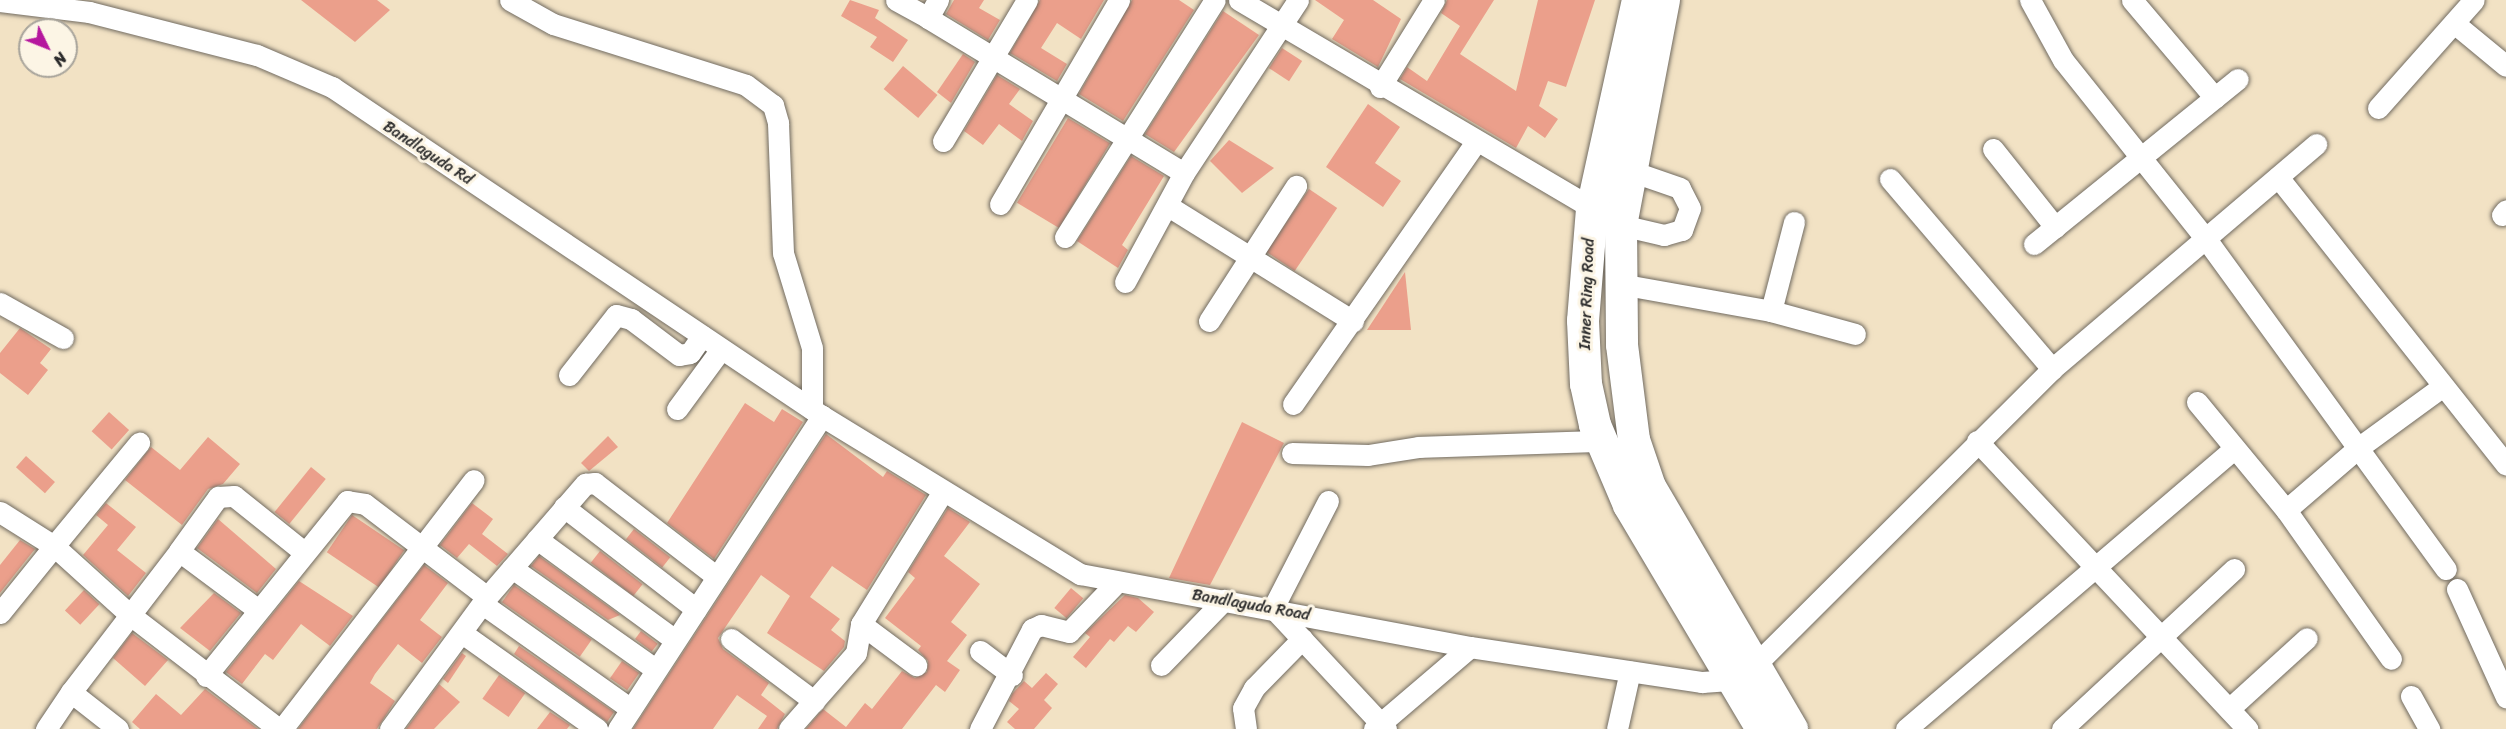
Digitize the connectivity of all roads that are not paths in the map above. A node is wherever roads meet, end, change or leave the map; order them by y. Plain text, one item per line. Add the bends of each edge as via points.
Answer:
1 (510, 0) edge
2 (896, 0) edge
3 (1027, 0) edge
4 (1119, 0) edge
5 (1215, 0) edge
6 (1239, 0) edge
7 (1298, 0) edge
8 (1434, 0) edge
9 (1638, 0) edge
10 (1664, 0) edge
11 (2030, 0) edge
12 (2132, 0) edge
13 (2474, 0) edge
14 (0, 1) edge
15 (933, 9) edge
16 (2454, 23) junction
17 (1279, 26) junction
18 (993, 57) junction
19 (2506, 66) edge
20 (2238, 79) dead end
21 (1380, 87) junction
22 (1063, 96) junction
23 (2215, 98) junction
24 (2378, 108) dead end
25 (1127, 138) junction
26 (943, 141) dead end
27 (1475, 143) junction
28 (2316, 144) dead end
29 (1993, 150) dead end
30 (2141, 159) junction
31 (1631, 171) junction
32 (1184, 173) junction
33 (2278, 177) junction
34 (1890, 179) dead end
35 (1296, 186) dead end
36 (1000, 204) dead end
37 (1168, 206) junction
38 (1592, 208) junction
39 (1794, 222) dead end
40 (1620, 225) junction
41 (2055, 227) junction
42 (1065, 237) dead end
43 (2206, 239) junction
44 (2034, 244) dead end
45 (1248, 260) junction
46 (1125, 282) dead end
47 (1620, 284) junction
48 (646, 298) junction
49 (0, 303) edge
50 (1771, 311) junction
51 (631, 319) junction
52 (1209, 321) dead end
53 (1353, 321) junction
54 (1855, 334) dead end
55 (702, 336) junction
56 (63, 338) dead end
57 (721, 349) junction
58 (2052, 369) junction
59 (569, 375) dead end
60 (2443, 386) junction
61 (2197, 402) dead end
62 (1293, 404) dead end
63 (677, 409) dead end
64 (817, 413) junction
65 (1601, 441) junction
66 (1977, 441) junction
67 (139, 443) dead end
68 (2358, 448) junction
69 (2234, 449) junction
70 (1292, 453) dead end
71 (2506, 465) edge
72 (474, 480) dead end
73 (942, 493) junction
74 (1328, 501) dead end
75 (564, 507) junction
76 (2286, 510) junction
77 (3, 519) edge
78 (537, 539) junction
79 (54, 546) junction
80 (420, 547) junction
81 (179, 551) junction
82 (304, 552) junction
83 (513, 568) junction
84 (2096, 568) junction
85 (2446, 568) dead end
86 (2234, 569) dead end
87 (717, 577) junction
88 (1116, 583) junction
89 (2457, 588) dead end
90 (1224, 600) junction
91 (485, 601) junction
92 (1273, 608) junction
93 (257, 609) junction
94 (696, 609) junction
95 (0, 613) edge
96 (129, 614) junction
97 (861, 624) junction
98 (462, 633) junction
99 (2307, 638) dead end
100 (731, 639) dead end
101 (1302, 639) junction
102 (675, 640) junction
103 (2161, 641) junction
104 (1470, 647) junction
105 (980, 651) dead end
106 (2391, 659) dead end
107 (915, 665) dead end
108 (1161, 665) dead end
109 (655, 669) junction
110 (1630, 671) junction
111 (1744, 673) junction
112 (1012, 675) junction
113 (206, 676) junction
114 (71, 692) junction
115 (2506, 695) edge
116 (2411, 696) dead end
117 (814, 701) junction
118 (631, 709) junction
119 (2229, 709) junction
120 (1380, 727) edge
121 (46, 729) edge
122 (118, 729) edge
123 (280, 729) edge
124 (390, 729) edge
125 (597, 729) edge
126 (618, 729) edge
127 (789, 729) edge
128 (980, 729) edge
129 (1246, 729) edge
130 (1617, 729) edge
131 (1762, 729) edge
132 (1792, 729) edge
133 (1906, 729) edge
134 (2062, 729) edge
135 (2247, 729) edge
136 (2428, 729) edge

1 - 64 street via 553,24 746,85 773,105 778,123 783,253 812,348
2 - 15 street
3 - 18 street
4 - 22 street
5 - 25 street
6 - 17 street
7 - 17 street
8 - 21 street
9 - 38 highway, Inner Ring Road
10 - 31 highway, Inner Ring Road
11 - 30 street via 2063,60
12 - 23 street
13 - 16 street
14 - 48 street, Bandlaguda Rd via 89,12 257,55 332,87
15 - 18 street
16 - 19 street
16 - 24 street
17 - 21 street
17 - 32 street
18 - 22 street
18 - 26 street
20 - 23 street
21 - 27 street
22 - 25 street
22 - 36 street
23 - 30 street
25 - 32 street
25 - 42 street
27 - 38 street
27 - 53 street
28 - 33 street
29 - 41 street
30 - 41 street
30 - 43 street
31 - 40 highway, Inner Ring Road
31 - 40 street via 1680,188 1689,214 1682,230 1673,235
32 - 37 street
33 - 43 street
33 - 60 street
34 - 58 street
35 - 45 street
37 - 45 street
37 - 46 street
38 - 40 street
38 - 65 highway, Inner Ring Road via 1586,384
39 - 50 street
40 - 47 highway, Inner Ring Road
41 - 44 street
43 - 58 street
43 - 68 street
45 - 52 street
45 - 53 street
47 - 50 street
47 - 111 highway, Inner Ring Road via 1634,440 1650,487
48 - 51 street
48 - 55 street, Bandlaguda Rd
49 - 56 street
50 - 54 street
51 - 55 street via 679,355 690,353
51 - 59 street via 616,315
53 - 62 street
55 - 57 street, Bandlaguda Rd
57 - 63 street
57 - 64 street, Bandlaguda Rd
58 - 66 street
60 - 68 street
60 - 71 street
61 - 69 street
64 - 73 street, Bandlaguda Road
64 - 87 street
65 - 70 street via 1419,447 1368,455
65 - 111 highway, Inner Ring Road via 1629,505
66 - 84 street
66 - 111 street
67 - 79 street
68 - 76 street
68 - 85 street
69 - 76 street
69 - 84 street
72 - 80 street
73 - 88 street, Bandlaguda Road via 1080,574
73 - 97 street
74 - 92 street
75 - 78 street
75 - 87 street via 585,484 595,483
75 - 94 street
76 - 106 street
77 - 79 street
78 - 83 street
78 - 102 street
79 - 95 street
79 - 96 street
80 - 82 street via 365,504 347,501
80 - 91 street
80 - 123 street
81 - 82 street via 218,497 229,494
81 - 93 street
81 - 96 street
82 - 93 street
83 - 91 street
83 - 109 street
84 - 103 street
84 - 133 street
86 - 103 street
87 - 94 street
88 - 90 street, Bandlaguda Road
88 - 112 street via 1069,632 1041,625 1032,629
89 - 115 street
90 - 92 street, Bandlaguda Road
90 - 108 street
91 - 98 street
91 - 118 street
92 - 101 street
92 - 104 street, Bandlaguda Road
93 - 113 street
94 - 102 street
96 - 113 street
96 - 114 street
97 - 107 street
97 - 117 street via 856,653
98 - 124 street
98 - 125 street
99 - 119 street
100 - 117 street
101 - 120 street
101 - 129 street via 1254,688 1243,708
102 - 109 street
103 - 119 street
103 - 134 street
104 - 110 street, Bandlaguda Road
104 - 120 street
105 - 112 street
109 - 118 street
110 - 111 street, Bandlaguda Road via 1702,682
110 - 130 street
111 - 131 highway, Inner Ring Road
111 - 132 highway, Inner Ring Road
112 - 128 street
113 - 123 street
114 - 121 street
114 - 122 street
116 - 136 street
117 - 127 street
118 - 126 street
119 - 135 street

